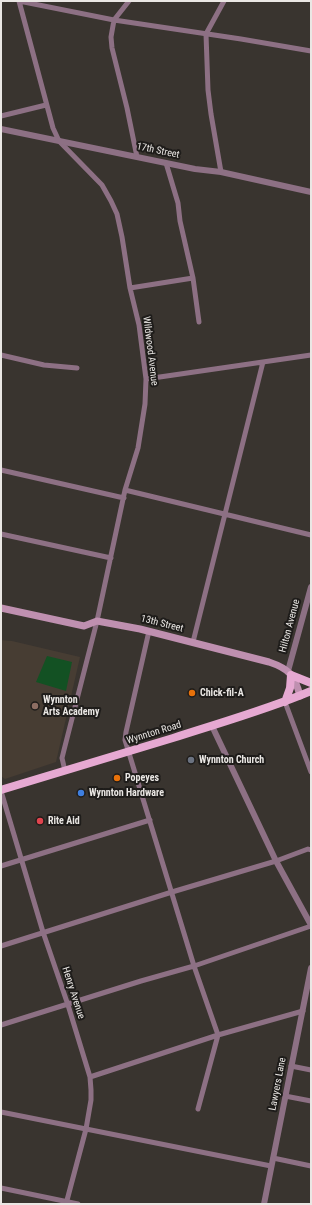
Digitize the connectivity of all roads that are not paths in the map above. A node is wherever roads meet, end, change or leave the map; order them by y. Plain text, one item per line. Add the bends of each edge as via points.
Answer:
1 (19, 1) edge
2 (129, 1) edge
3 (224, 1) edge
4 (114, 20) junction
5 (206, 34) junction
6 (311, 51) edge
7 (46, 105) junction
8 (1, 116) edge
9 (1, 128) edge
10 (59, 141) junction
11 (137, 157) junction
12 (166, 163) junction
13 (221, 172) junction
14 (311, 192) edge
15 (193, 278) junction
16 (130, 288) junction
17 (199, 322) dead end
18 (1, 355) edge
19 (311, 355) edge
20 (263, 362) junction
21 (77, 368) dead end
22 (146, 379) junction
23 (1, 470) edge
24 (125, 490) junction
25 (124, 498) junction
26 (225, 514) junction
27 (1, 534) edge
28 (311, 535) edge
29 (111, 558) junction
30 (311, 587) edge
31 (1, 608) edge
32 (97, 621) junction
33 (150, 631) junction
34 (193, 642) junction
35 (290, 673) junction
36 (311, 683) edge
37 (311, 691) edge
38 (300, 696) junction
39 (284, 702) junction
40 (212, 726) junction
41 (128, 751) junction
42 (65, 771) junction
43 (311, 772) edge
44 (1, 790) edge
45 (150, 820) junction
46 (311, 844) edge
47 (309, 850) edge
48 (21, 860) junction
49 (276, 861) junction
50 (1, 866) edge
51 (172, 892) junction
52 (311, 925) edge
53 (43, 932) junction
54 (1, 946) edge
55 (194, 966) junction
56 (311, 968) edge
57 (68, 1005) junction
58 (302, 1011) junction
59 (1, 1025) edge
60 (218, 1035) junction
61 (291, 1066) junction
62 (311, 1070) edge
63 (90, 1077) junction
64 (286, 1096) junction
65 (311, 1101) edge
66 (198, 1109) dead end
67 (1, 1112) edge
68 (86, 1129) junction
69 (273, 1158) junction
70 (272, 1166) junction
71 (311, 1166) edge
72 (1, 1188) edge
73 (67, 1203) edge
74 (78, 1204) edge
75 (264, 1204) edge

1 - 4 street
1 - 7 street, Wildwood Avenue
2 - 4 street
3 - 5 street
4 - 5 street
4 - 11 street via 112,48
5 - 6 street
5 - 13 street via 208,90
7 - 8 street
7 - 10 street, Wildwood Avenue
9 - 10 street, 17th Street
10 - 11 street, 17th Street
10 - 16 street, Wildwood Avenue via 102,185 112,201 122,237
11 - 12 street, 17th Street
12 - 13 street, 17th Street
12 - 15 street via 178,203
13 - 14 street, 17th Street
15 - 16 street
15 - 17 street
16 - 22 street, Wildwood Avenue via 139,325
18 - 21 street
19 - 20 street
20 - 22 street
20 - 26 street
22 - 24 street, Wildwood Avenue via 138,448
23 - 25 street
24 - 25 street, Wildwood Avenue
24 - 26 street
25 - 29 street, Wildwood Avenue
26 - 28 street
26 - 34 street
27 - 29 street
29 - 32 street, Wildwood Avenue
30 - 35 street, Hilton Avenue
31 - 32 main road, 13th Street via 84,626
32 - 33 main road, 13th Street
32 - 42 street, Wildwood Avenue via 62,758
33 - 34 main road, 13th Street
33 - 41 street via 126,732
34 - 35 main road, 13th Street via 277,664
35 - 36 main road
35 - 38 main road via 295,679
35 - 39 main road via 290,688
37 - 38 main road, Wynnton Road
38 - 39 main road, Wynnton Road
39 - 40 main road, Wynnton Road
39 - 43 street
40 - 41 main road, Wynnton Road
40 - 49 street
41 - 42 main road, Wynnton Road
41 - 45 street
42 - 44 main road, Wynnton Road
44 - 48 street, Henry Avenue
45 - 48 street
45 - 51 street
46 - 47 street
47 - 49 street
48 - 50 street
48 - 53 street, Henry Avenue
49 - 51 street
49 - 52 street
51 - 53 street
51 - 55 street
52 - 55 street
53 - 54 street
53 - 57 street, Henry Avenue
55 - 57 street
55 - 60 street
56 - 58 street, Lawyers Lane
57 - 59 street
57 - 63 street, Henry Avenue
58 - 60 street
58 - 61 street, Lawyers Lane
60 - 63 street
60 - 66 street
61 - 62 street
61 - 64 street, Lawyers Lane
63 - 68 street, Henry Avenue via 92,1090
64 - 65 street
64 - 69 street, Lawyers Lane
67 - 68 street
68 - 70 street
68 - 73 street, Henry Avenue
69 - 70 street, Lawyers Lane
69 - 71 street
70 - 75 street, Lawyers Lane
72 - 73 street
73 - 74 street

